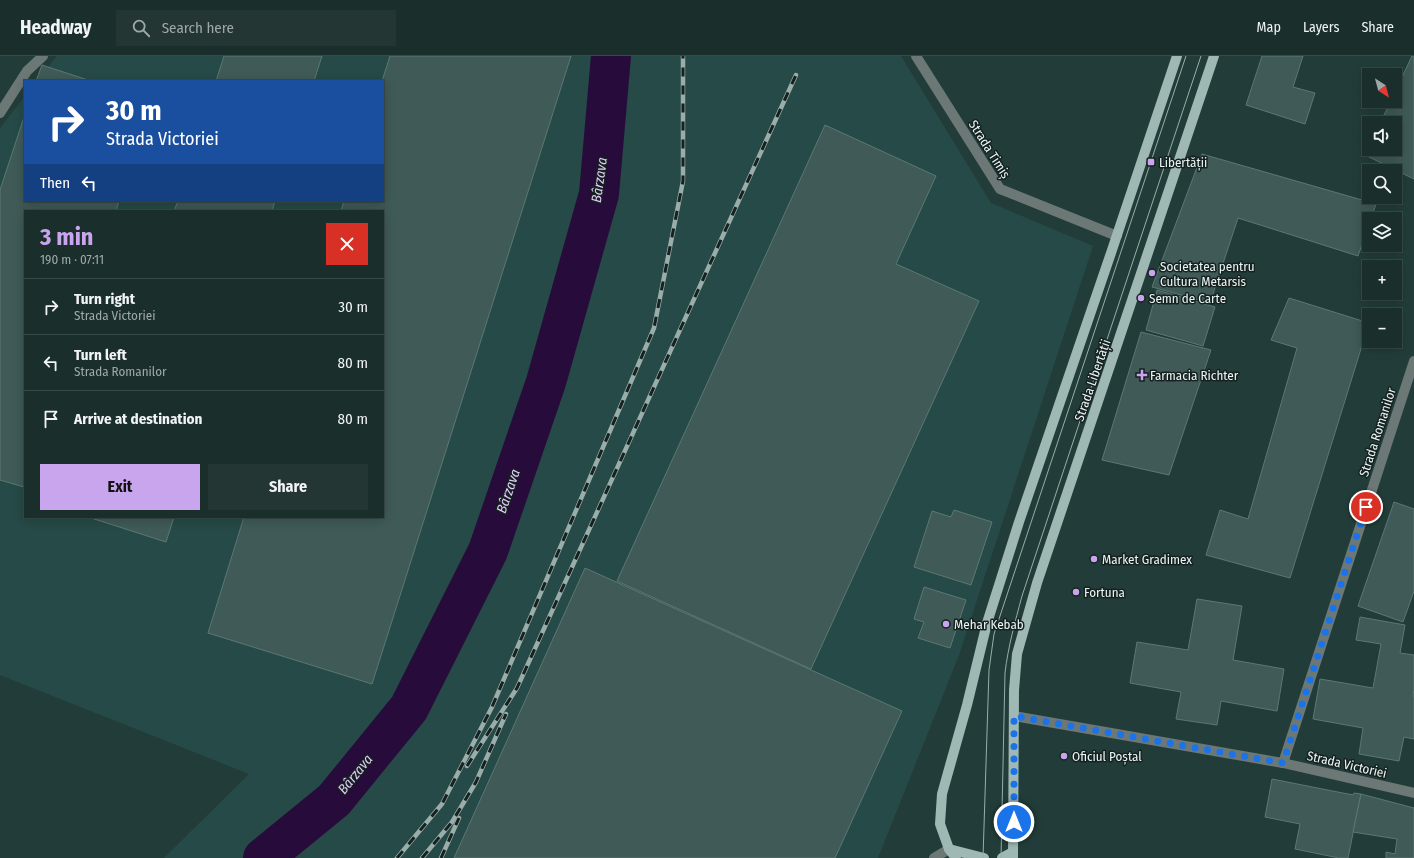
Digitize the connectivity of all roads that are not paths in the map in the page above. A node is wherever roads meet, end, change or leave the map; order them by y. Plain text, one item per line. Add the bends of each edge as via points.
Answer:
1 (43, 56) edge
2 (916, 56) edge
3 (1177, 56) edge
4 (1214, 56) edge
5 (0, 113) edge
6 (1117, 236) junction
7 (1414, 361) edge
8 (1014, 716) junction
9 (1283, 763) junction
10 (1414, 793) edge
11 (949, 849) junction
12 (1013, 855) edge
13 (934, 858) edge
14 (956, 858) edge
15 (984, 858) edge
16 (1002, 858) edge

1 - 5 street via 26,71
2 - 6 street, Strada Timiș via 1000,189
3 - 6 main road, Strada Libertății
4 - 8 main road, Strada Libertății via 1037,583 1017,654
6 - 11 main road, Strada Libertății via 989,616 942,794 940,824
7 - 9 street, Strada Romanilor
8 - 9 street, Strada Victoriei
8 - 12 main road, Strada Libertății
9 - 10 street, Strada Victoriei
11 - 13 street
11 - 14 main road, Strada Libertății
11 - 15 main road
12 - 16 main road

